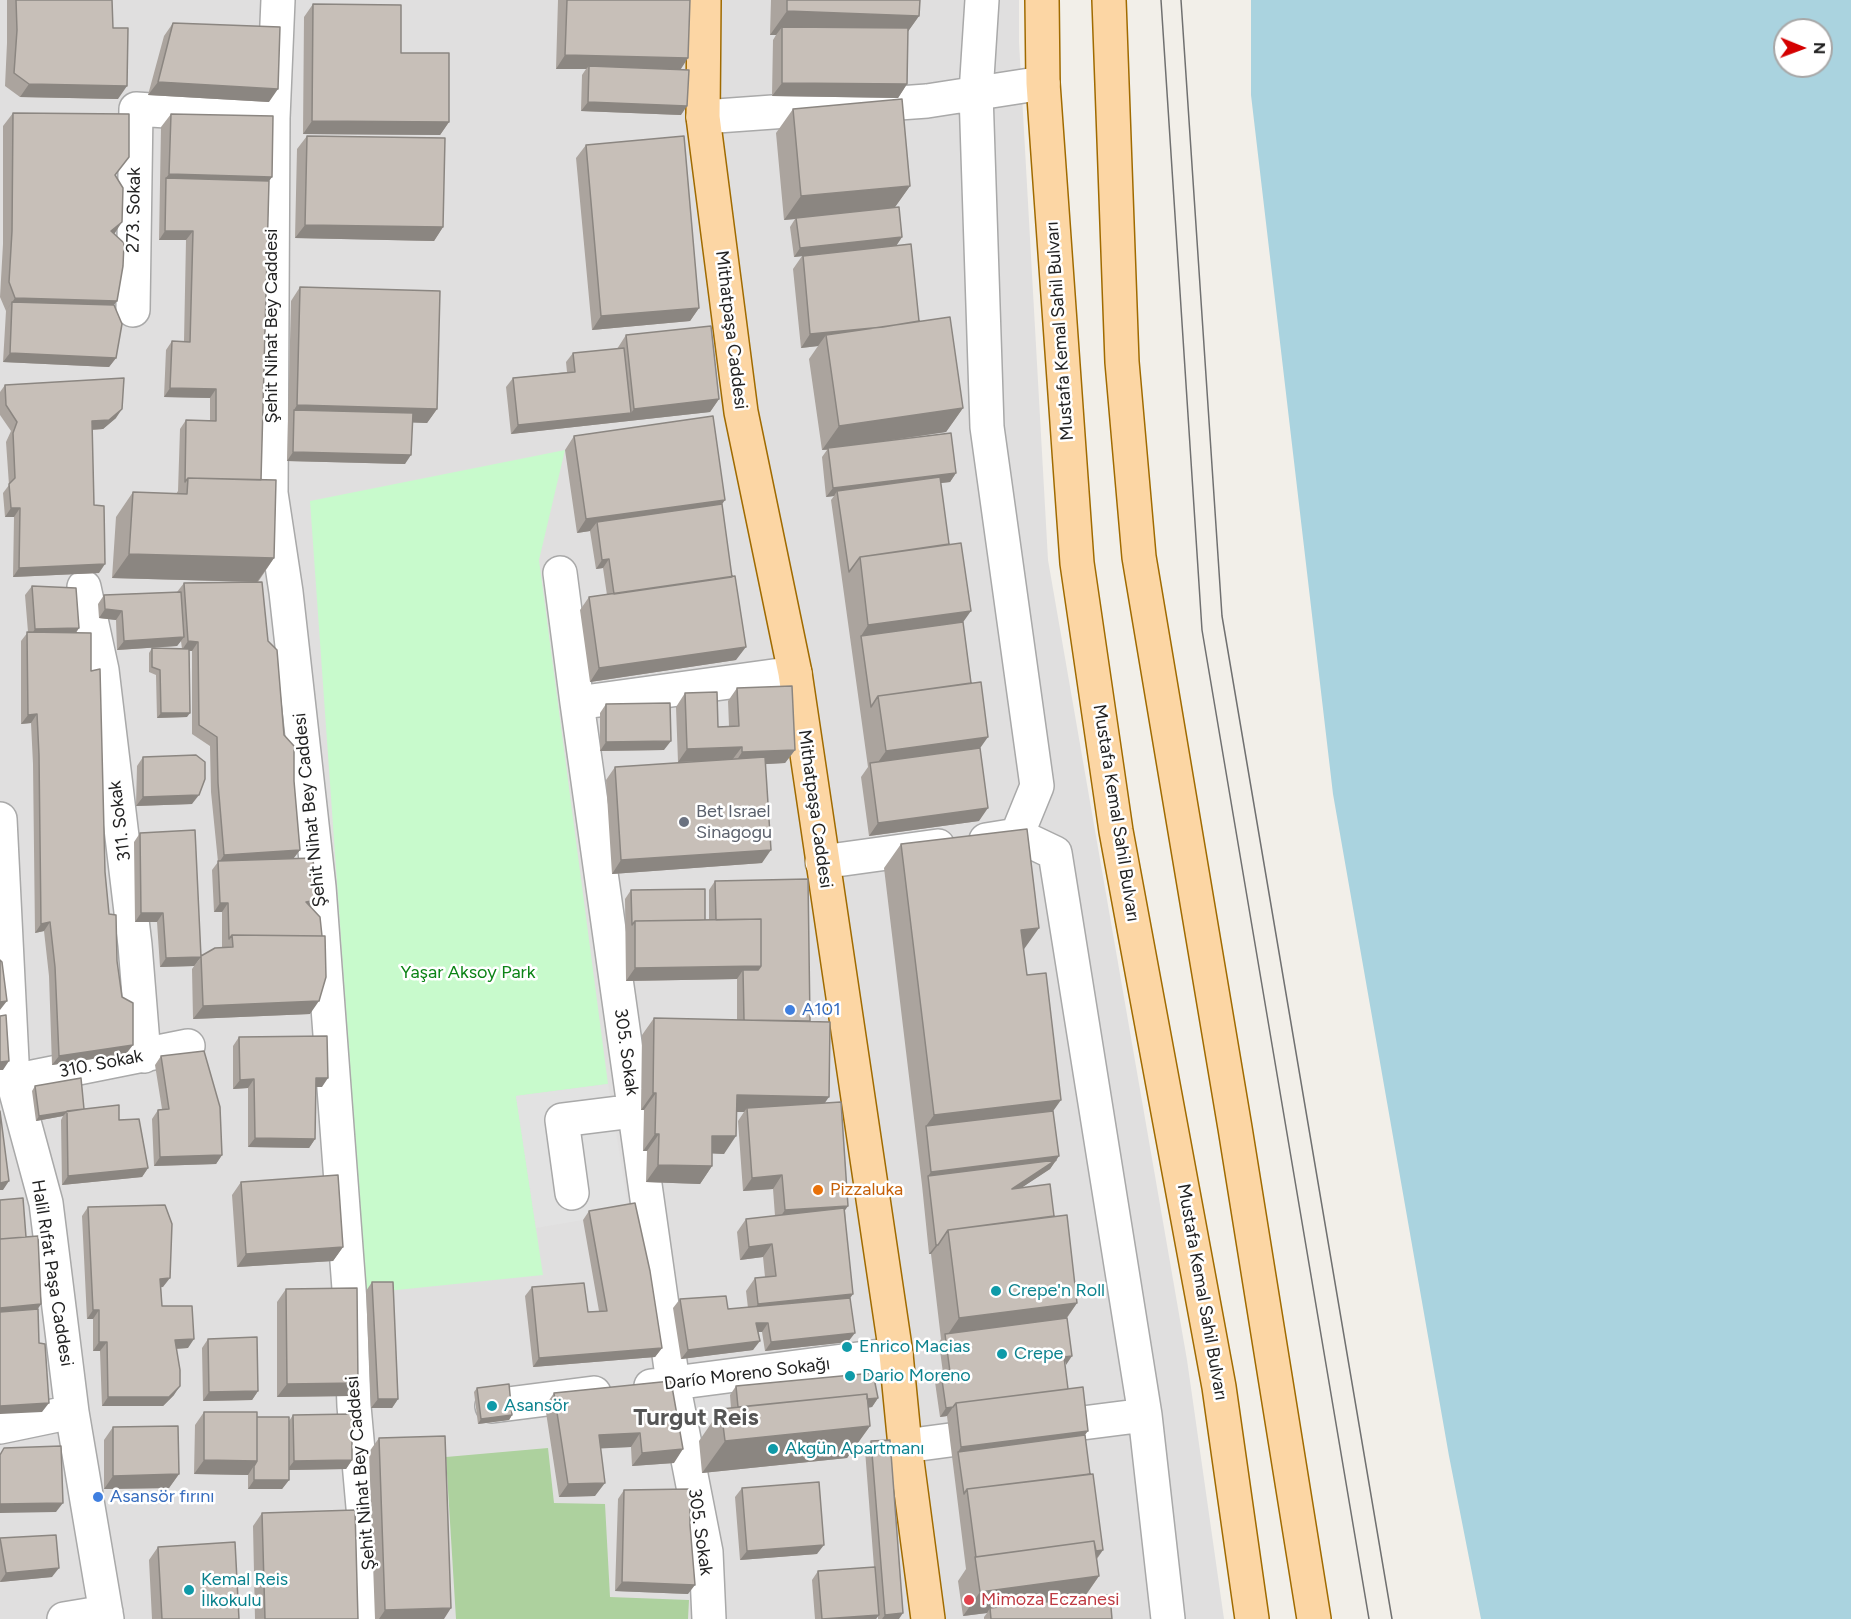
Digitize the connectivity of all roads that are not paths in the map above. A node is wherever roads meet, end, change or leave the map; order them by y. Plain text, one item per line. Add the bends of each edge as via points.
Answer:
1 (279, 0) edge
2 (704, 0) edge
3 (982, 0) edge
4 (1042, 0) edge
5 (1109, 0) edge
6 (1043, 83) junction
7 (976, 93) junction
8 (703, 117) junction
9 (273, 118) junction
10 (133, 310) dead end
11 (560, 573) dead end
12 (84, 586) dead end
13 (795, 673) junction
14 (577, 703) junction
15 (0, 819) edge
16 (1017, 835) junction
17 (822, 862) junction
18 (188, 1047) dead end
19 (144, 1056) junction
20 (13, 1081) junction
21 (634, 1111) junction
22 (572, 1193) dead end
23 (896, 1354) junction
24 (673, 1383) junction
25 (492, 1406) edge
26 (72, 1412) junction
27 (1145, 1415) junction
28 (0, 1427) edge
29 (905, 1446) junction
30 (106, 1617) edge
31 (64, 1619) edge
32 (373, 1619) edge
33 (709, 1619) edge
34 (928, 1619) edge
35 (1168, 1619) edge
36 (1252, 1619) edge
37 (1314, 1619) edge

1 - 9 street, Şehit Nihat Bey Caddesi
2 - 8 main road, Mithatpaşa Caddesi
3 - 7 street
4 - 6 main road, Mustafa Kemal Sahil Bulvarı
5 - 37 main road via 1122,362 1139,557
6 - 7 street
6 - 36 main road, Mustafa Kemal Sahil Bulvarı via 1077,563 1116,831 1220,1387
7 - 8 street
7 - 16 street via 987,427 1037,786
8 - 13 main road, Mithatpaşa Caddesi via 741,412
9 - 10 street, 273. Sokak via 136,109
9 - 32 street, Şehit Nihat Bey Caddesi via 271,493 319,887 350,1302 354,1415
11 - 14 street, 305. Sokak
12 - 19 street, 311. Sokak via 102,670 135,945
13 - 14 street
13 - 17 main road, Mithatpaşa Caddesi
14 - 21 street, 305. Sokak
15 - 20 street, Halil Rıfat Paşa Caddesi
16 - 17 street
16 - 27 street via 1054,853
17 - 23 main road, Mithatpaşa Caddesi
18 - 19 street, 310. Sokak
19 - 20 street, 310. Sokak
20 - 26 street, Halil Rıfat Paşa Caddesi via 46,1203
21 - 22 street via 562,1120
21 - 24 street, 305. Sokak
23 - 24 street, Darío Moreno Sokağı
23 - 29 main road, Mithatpaşa Caddesi
24 - 25 street, Darío Moreno Sokağı
24 - 33 street, 305. Sokak via 706,1552
26 - 28 street
26 - 30 street, Halil Rıfat Paşa Caddesi
27 - 29 street
27 - 35 street
29 - 34 main road, Mithatpaşa Caddesi
30 - 31 street

